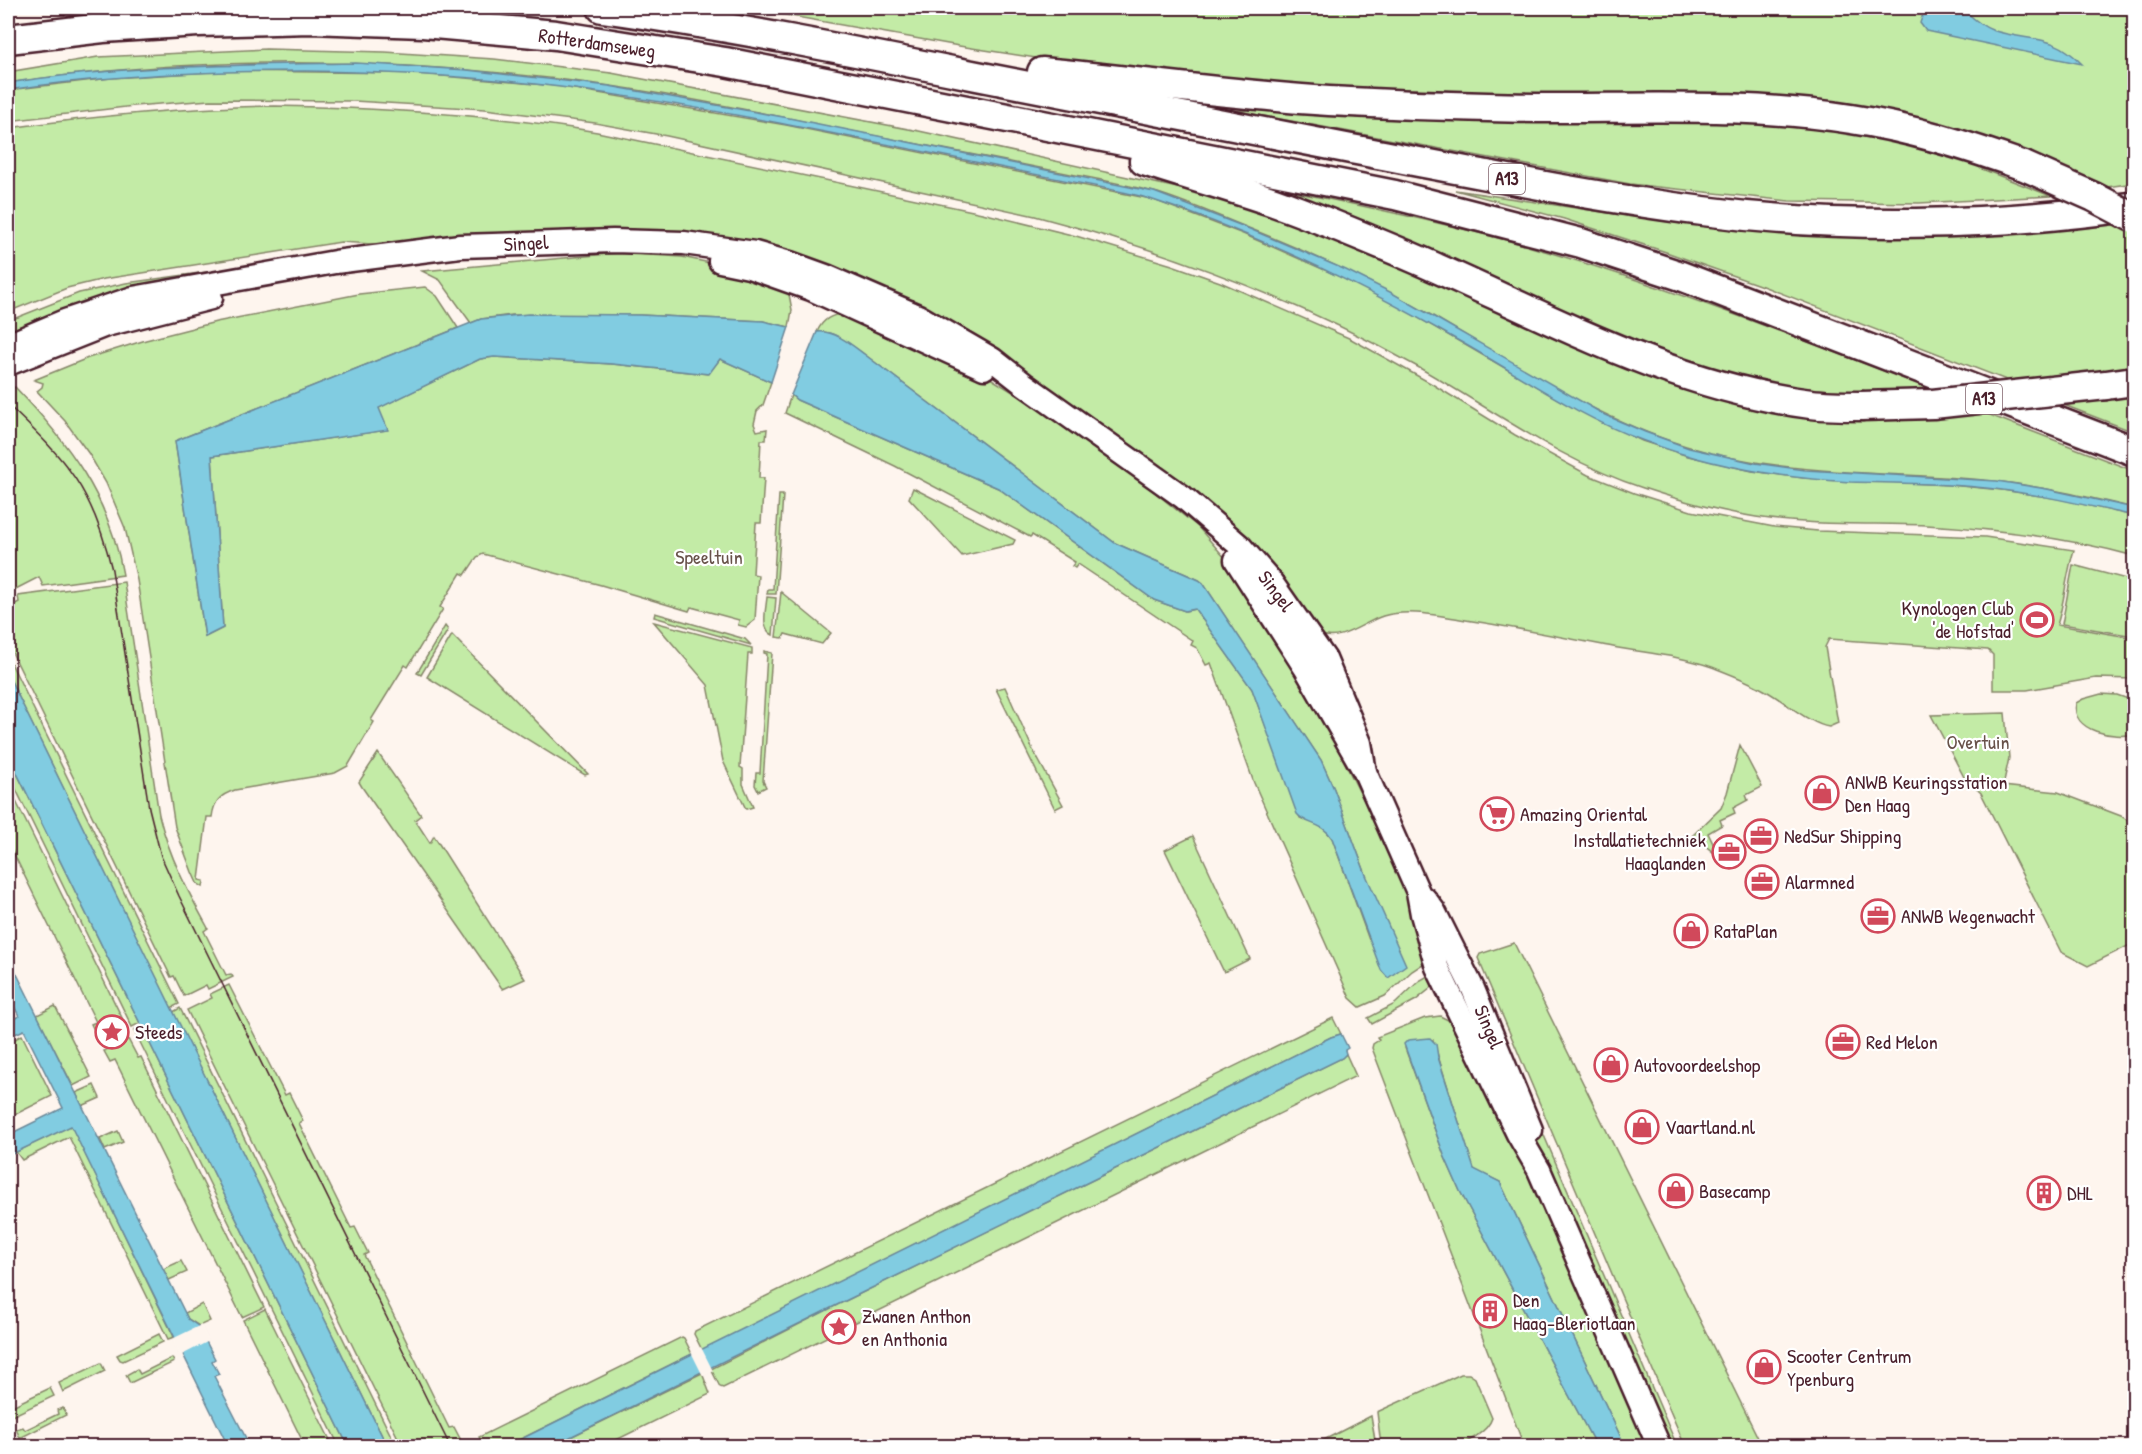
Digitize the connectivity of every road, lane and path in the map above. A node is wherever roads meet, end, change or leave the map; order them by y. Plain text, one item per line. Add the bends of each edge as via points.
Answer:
1 (602, 8) edge
2 (8, 39) edge
3 (886, 58) junction
4 (1037, 124) junction
5 (2134, 206) edge
6 (2134, 218) edge
7 (8, 345) edge
8 (8, 364) edge
9 (2134, 381) edge
10 (1024, 384) junction
11 (2134, 451) edge
12 (1659, 1446) edge

1 - 3 highway, Rotterdamseweg / A13
2 - 4 highway, Rotterdamseweg / A13 via 198,22 423,23 555,35 725,62
3 - 5 highway, A13 via 1564,190 1705,212 1814,221 1928,222 2061,216
3 - 6 highway, A13, bridge via 1329,101 1491,108 1704,107 1852,119 1926,134 2024,166
4 - 9 highway, A13, bridge via 1344,228 1619,351 1734,390 1814,405 1861,406 1944,403
4 - 11 highway, A13 via 1395,195 1581,243 1681,276
7 - 10 main road, Singel via 133,298 335,262 460,246 591,241 672,243 754,253 826,276 918,316 992,359
8 - 10 main road, Singel via 116,322 337,273 460,260 613,253 679,255 749,267 811,289
10 - 12 main road, Singel via 1183,497 1240,546 1269,579 1325,659 1360,743 1365,772 1418,892 1437,967 1539,1170

